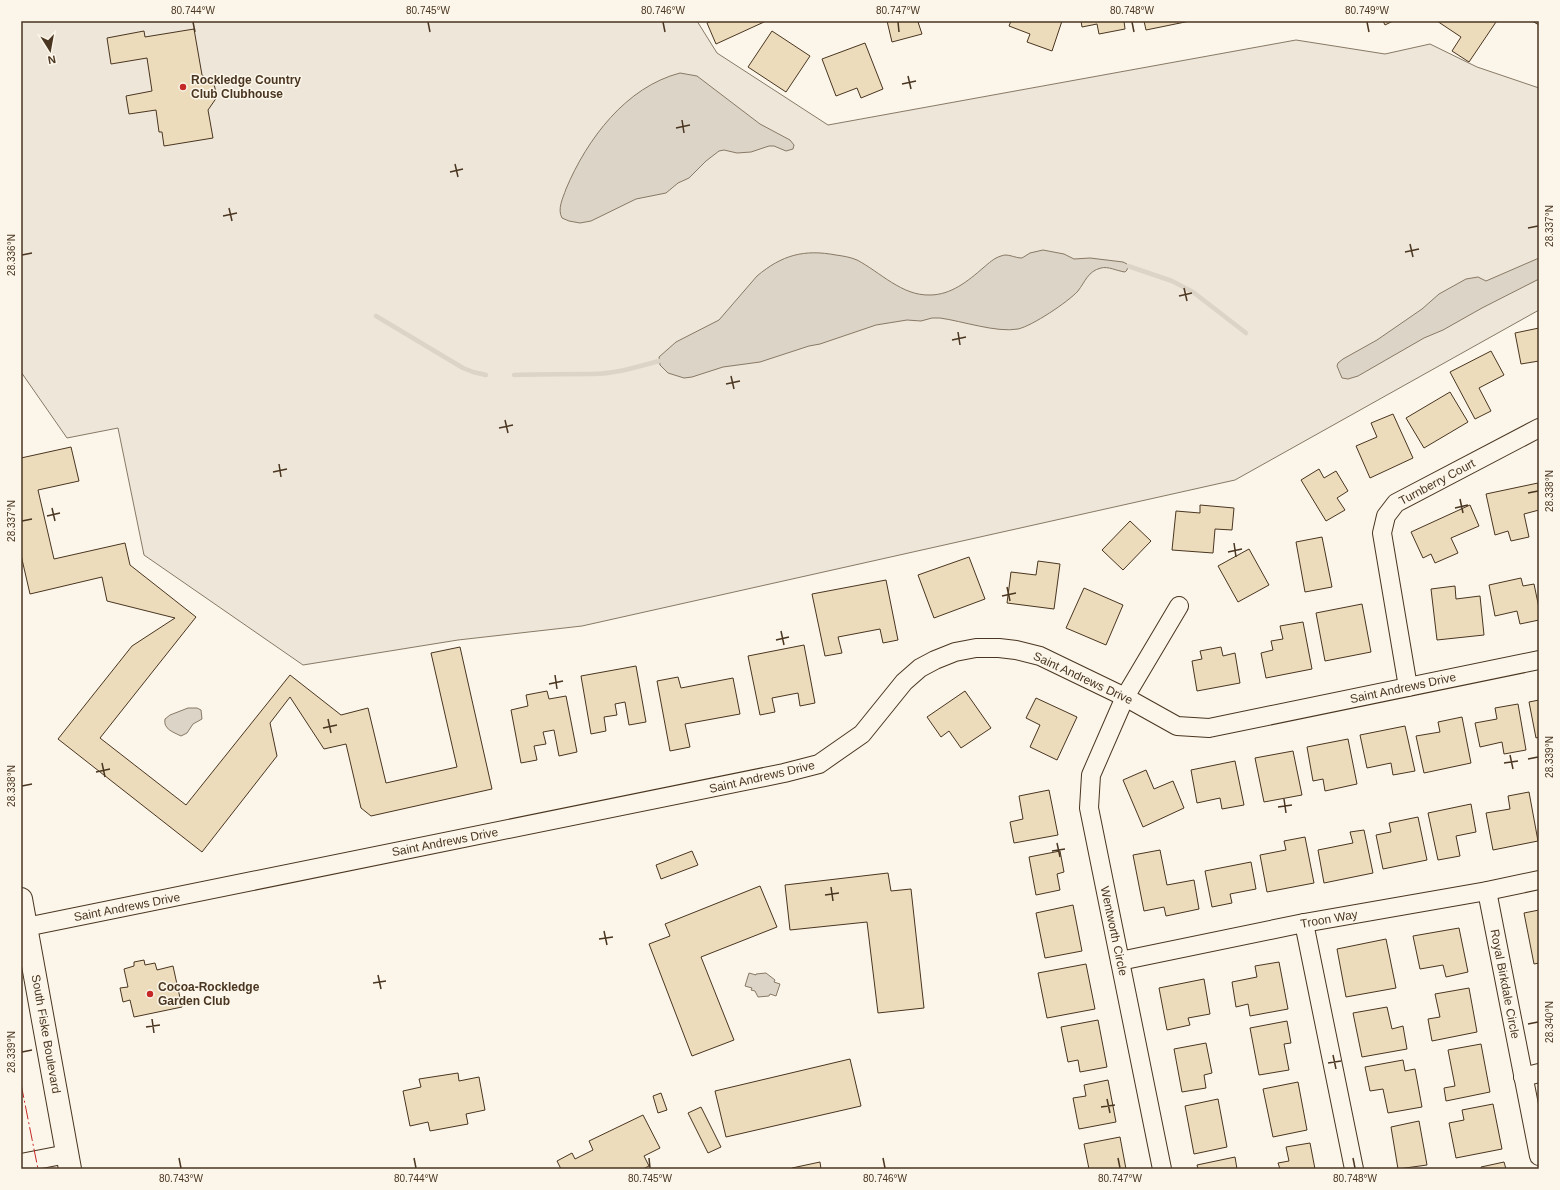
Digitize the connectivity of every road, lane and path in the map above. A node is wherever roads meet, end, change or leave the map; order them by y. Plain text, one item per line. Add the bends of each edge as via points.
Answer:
1 (1539, 428) edge
2 (1179, 606) dead end
3 (1539, 660) edge
4 (1408, 687) junction
5 (1125, 697) junction
6 (1539, 880) edge
7 (1487, 891) junction
8 (21, 899) edge
9 (1304, 924) junction
10 (26, 927) junction
11 (1120, 961) junction
12 (1531, 1075) edge
13 (1539, 1156) edge
14 (69, 1161) edge
15 (21, 1163) edge
16 (1162, 1169) edge
17 (1354, 1169) edge

1 - 4 street, Turnberry Court via 1396,503 1386,516 1382,533
2 - 5 street, Wentworth Circle
3 - 4 street, Saint Andrews Drive
4 - 5 street, Saint Andrews Drive via 1209,728 1177,726
5 - 10 street, Saint Andrews Drive via 1029,653 999,648 976,648 955,652 920,668 904,682 862,734 819,764
5 - 11 street, Wentworth Circle via 1092,776 1089,808
6 - 7 street, Troon Way
7 - 9 street, Troon Way
7 - 12 street, Royal Birkdale Circle
8 - 10 main road, South Fiske Boulevard
9 - 11 street, Troon Way
9 - 17 street
10 - 14 main road, South Fiske Boulevard
11 - 16 street, Wentworth Circle
12 - 13 street, Royal Birkdale Circle
14 - 15 street

